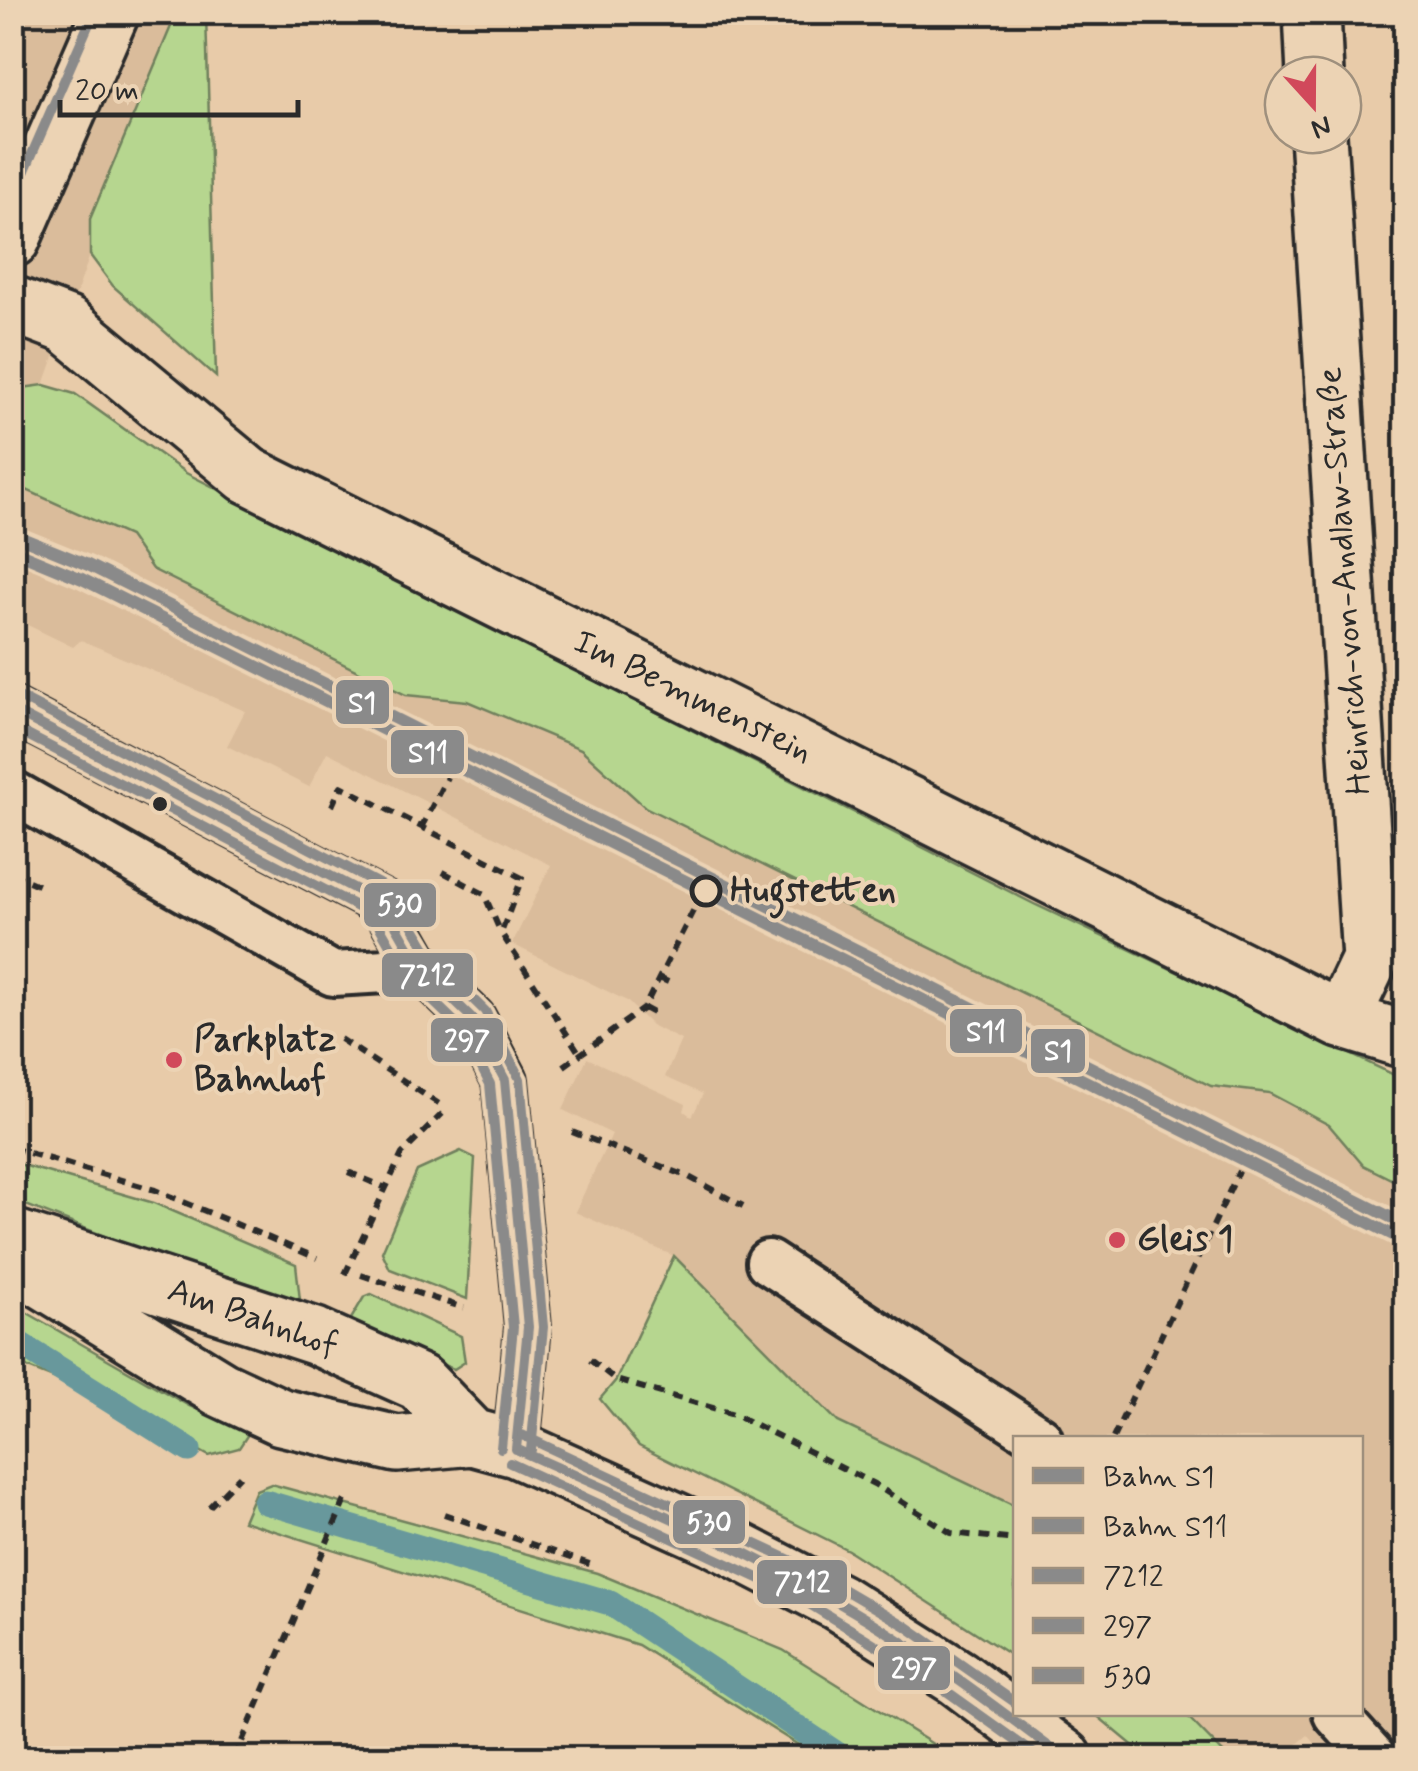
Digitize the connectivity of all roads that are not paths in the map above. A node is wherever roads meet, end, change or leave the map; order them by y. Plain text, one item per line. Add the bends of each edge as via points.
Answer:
1 (111, 12) edge
2 (1312, 12) edge
3 (1314, 55) edge
4 (1319, 155) edge
5 (12, 239) edge
6 (12, 304) edge
7 (12, 710) edge
8 (12, 792) edge
9 (421, 969) junction
10 (1341, 1020) junction
11 (1406, 1040) edge
12 (12, 1237) edge
13 (12, 1261) edge
14 (768, 1262) road end
15 (1037, 1436) edge
16 (494, 1443) junction
17 (1337, 1716) edge
18 (1064, 1758) edge
19 (1376, 1758) edge

1 - 5 street
2 - 3 street
4 - 10 street, Heinrich-von-Andlaw-Straße via 1370,959
6 - 10 street, Im Bemmenstein via 67,325 248,475
7 - 9 lane via 384,904
8 - 9 lane via 332,974
9 - 16 lane via 473,1018 506,1080 528,1328
10 - 11 street, Im Bemmenstein
12 - 16 street, Am Bahnhof via 315,1336 420,1383
13 - 16 street, Am Bahnhof via 281,1417 396,1444
14 - 15 lane
16 - 18 street, Am Bahnhof via 714,1538 838,1602 958,1678
17 - 19 lane

